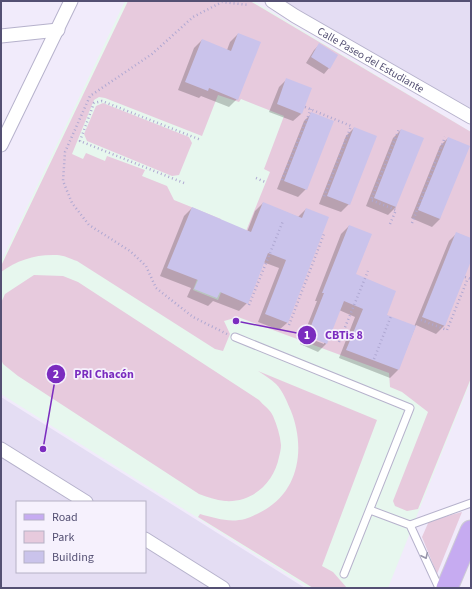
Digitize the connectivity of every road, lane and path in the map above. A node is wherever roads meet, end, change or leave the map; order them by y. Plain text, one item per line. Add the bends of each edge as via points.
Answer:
1 (71, 1) edge
2 (272, 1) edge
3 (249, 5) dead end
4 (58, 30) junction
5 (1, 36) edge
6 (305, 107) dead end
7 (311, 109) junction
8 (471, 116) edge
9 (399, 129) dead end
10 (445, 137) dead end
11 (201, 140) dead end
12 (1, 145) edge
13 (256, 178) dead end
14 (282, 180) dead end
15 (266, 182) dead end
16 (184, 183) dead end
17 (324, 197) dead end
18 (283, 221) dead end
19 (412, 223) dead end
20 (390, 224) dead end
21 (324, 234) dead end
22 (368, 271) dead end
23 (465, 277) dead end
24 (470, 279) edge
25 (249, 306) dead end
26 (391, 316) dead end
27 (421, 320) dead end
28 (289, 325) dead end
29 (235, 337) joint
30 (339, 342) dead end
31 (374, 359) dead end
32 (2, 453) edge
33 (84, 501) edge
34 (471, 503) edge
35 (370, 510) junction
36 (410, 525) junction
37 (471, 531) edge
38 (146, 540) edge
39 (344, 574) dead end
40 (224, 588) edge
41 (439, 588) edge
42 (447, 588) edge

1 - 4 street
2 - 8 street, Calle Paseo del Estudiante
3 - 29 path via 222,2 193,17 152,54 90,96 65,152 63,181 72,203 89,225 130,251 146,266 156,288 193,317
4 - 5 street
4 - 12 street
6 - 7 path
7 - 14 path
7 - 17 path via 351,126
9 - 20 path via 371,200 396,210
10 - 19 path
11 - 16 path via 102,101 94,103 80,141
13 - 15 path
18 - 25 path
21 - 28 path
22 - 30 path
23 - 24 path
24 - 27 path via 447,330
26 - 31 path
29 - 35 lane via 410,408
32 - 33 street
34 - 36 lane
35 - 36 lane
35 - 39 lane
36 -> 41 lane
37 - 42 main road
38 - 40 street

